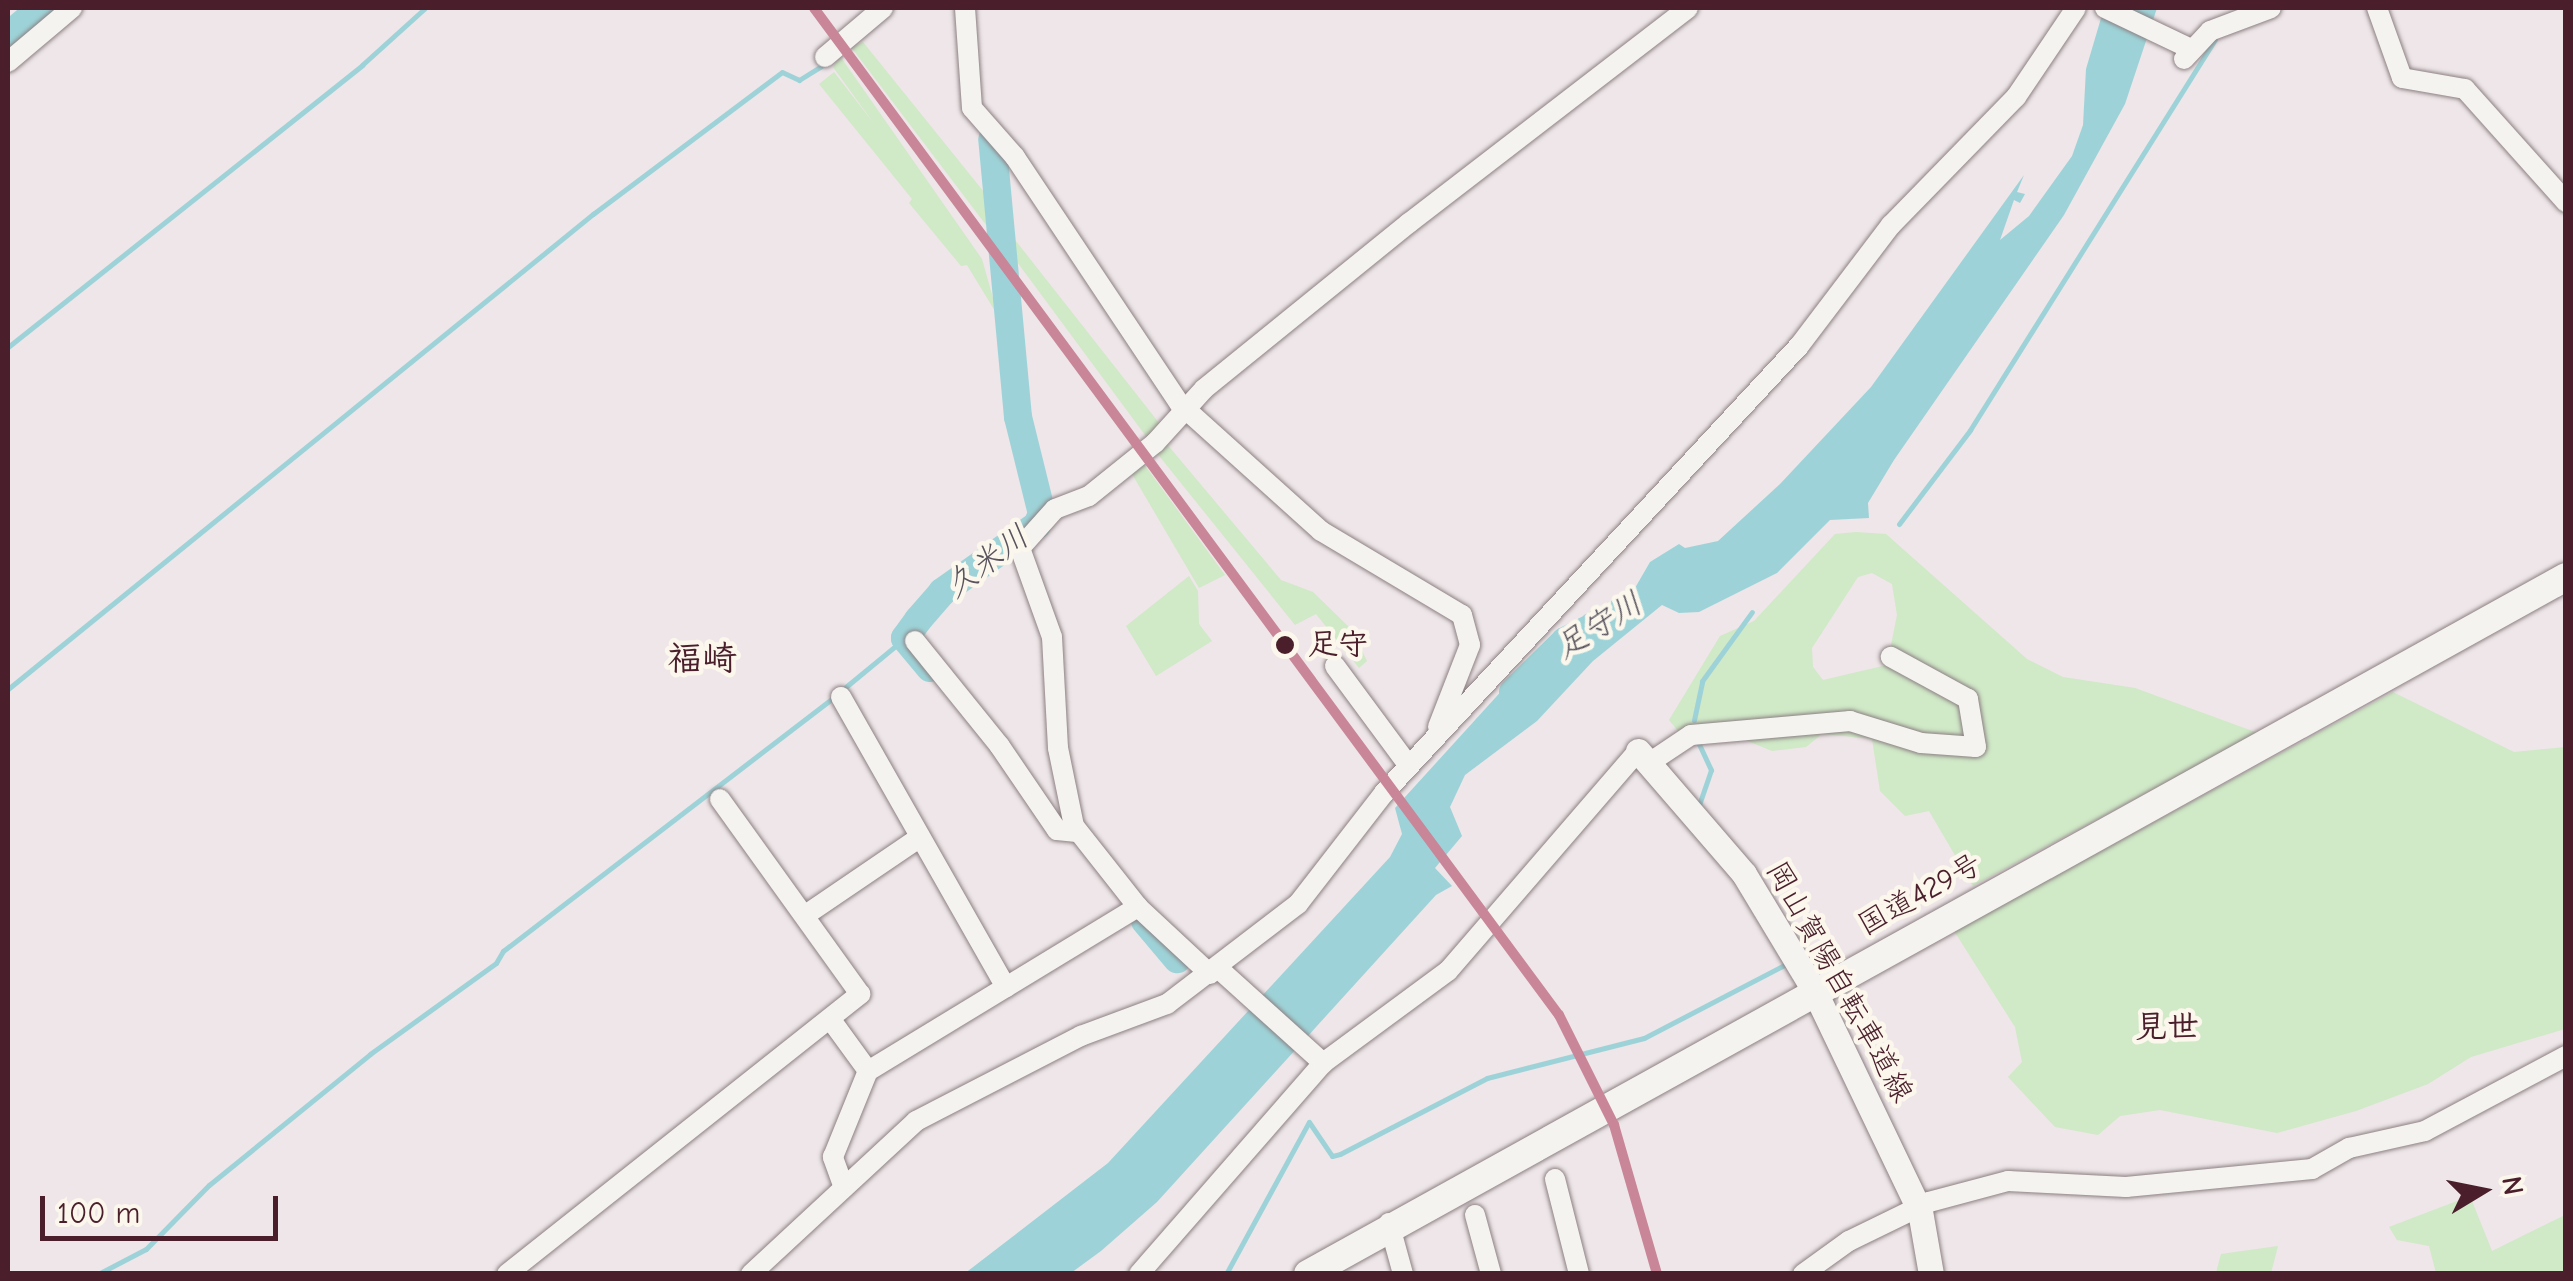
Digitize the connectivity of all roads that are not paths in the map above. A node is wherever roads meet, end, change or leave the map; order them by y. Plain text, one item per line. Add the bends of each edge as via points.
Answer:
1 (72, 8) edge
2 (883, 8) edge
3 (965, 8) edge
4 (1688, 8) edge
5 (2105, 8) edge
6 (2270, 8) edge
7 (2378, 8) edge
8 (2074, 9) edge
9 (825, 57) dead end
10 (8, 62) edge
11 (2566, 202) edge
12 (1186, 409) junction
13 (2566, 577) edge
14 (914, 641) dead end
15 (1892, 657) dead end
16 (1335, 666) dead end
17 (840, 697) dead end
18 (1433, 738) junction
19 (1645, 756) junction
20 (1409, 766) junction
21 (720, 799) dead end
22 (1078, 832) junction
23 (920, 838) junction
24 (1138, 907) junction
25 (807, 914) junction
26 (1220, 974) junction
27 (1006, 987) junction
28 (1814, 990) junction
29 (831, 1020) junction
30 (2566, 1056) edge
31 (1320, 1060) junction
32 (868, 1070) junction
33 (1555, 1179) dead end
34 (844, 1185) junction
35 (1920, 1212) junction
36 (1475, 1214) dead end
37 (1389, 1223) junction
38 (507, 1274) edge
39 (751, 1274) edge
40 (1138, 1274) edge
41 (1308, 1274) edge
42 (1403, 1274) edge
43 (1491, 1274) edge
44 (1579, 1274) edge
45 (1803, 1274) edge
46 (1931, 1274) edge

1 - 10 street
2 - 9 street
3 - 12 street via 972,108 1015,156
4 - 12 street via 1409,223
5 - 6 street via 2185,51 2210,31
7 - 11 street via 2402,78 2465,90
8 - 18 street via 2029,82 1891,225 1799,346
12 - 18 street via 1321,530 1462,615 1470,645
12 - 22 street via 1088,496 1056,509 1020,548 1052,637 1058,748
13 - 28 highway, 国道429号
14 - 22 street via 1000,745 1056,830
15 - 19 street via 1968,699 1976,747 1921,743 1850,722 1691,735
16 - 20 street
17 - 23 street
18 - 20 street
19 - 28 main road, 岡山賀陽自転車道線 via 1744,874
19 - 31 street via 1448,972
20 - 26 street via 1298,904
21 - 25 street
22 - 24 street
23 - 25 street
23 - 27 street
24 - 26 street
24 - 27 street
25 - 29 street via 860,994
26 - 31 street
26 - 34 street via 944,1104
27 - 32 street
28 - 35 main road, 岡山賀陽自転車道線
28 - 37 highway, 国道429号
29 - 32 street
29 - 38 street via 788,1046
30 - 35 street via 2424,1130 2349,1148 2291,1175 2107,1187 2028,1178 1929,1202
31 - 40 street
32 - 34 street via 833,1157
33 - 44 street
34 - 39 street
35 - 45 street via 1849,1241
35 - 46 main road, 岡山賀陽自転車道線
36 - 43 street
37 - 41 highway, 国道429号
37 - 42 street

